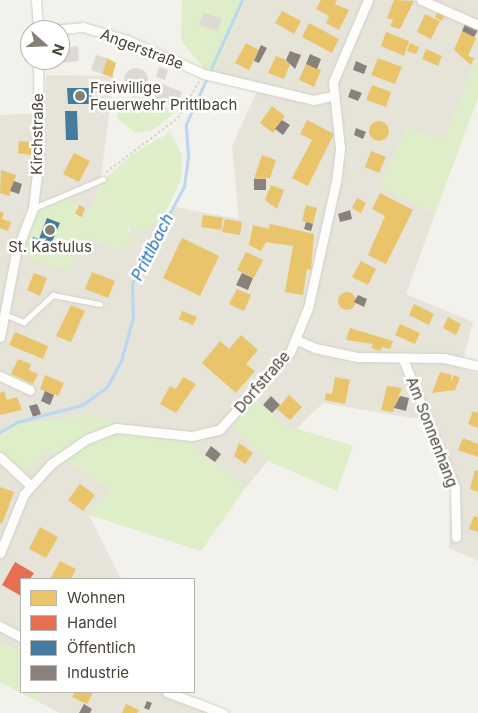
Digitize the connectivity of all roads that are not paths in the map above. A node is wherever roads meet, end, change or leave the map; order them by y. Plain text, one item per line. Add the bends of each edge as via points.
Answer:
1 (36, 0) edge
2 (368, 0) edge
3 (422, 0) edge
4 (37, 20) edge
5 (478, 25) edge
6 (70, 28) edge
7 (38, 70) edge
8 (332, 96) junction
9 (103, 179) road end
10 (33, 208) junction
11 (100, 304) dead end
12 (4, 314) junction
13 (0, 337) edge
14 (297, 340) junction
15 (403, 359) junction
16 (478, 366) edge
17 (0, 376) edge
18 (30, 390) dead end
19 (0, 457) edge
20 (30, 485) junction
21 (456, 537) dead end
22 (0, 553) edge
23 (0, 626) edge
24 (20, 636) edge
25 (170, 693) edge
26 (223, 713) edge

1 - 4 street
2 - 8 street, Dorfstraße via 338,64
3 - 5 street
6 - 8 street, Angerstraße via 83,27 127,40 204,74 312,100
7 - 10 street, Kirchstraße via 39,156
8 - 14 street, Dorfstraße via 339,166 308,308
9 - 10 lane
10 - 12 street, Kirchstraße via 16,252
11 - 12 lane via 53,295 24,322
12 - 13 street, Kirchstraße
14 - 15 street via 315,348 357,357
14 - 20 street, Dorfstraße via 219,430 192,436 140,428 98,433 51,464
15 - 16 street via 444,358
15 - 21 street, Am Sonnenhang via 456,488
17 - 18 street
19 - 20 street
20 - 22 street, Dorfstraße
23 - 24 street
25 - 26 street

